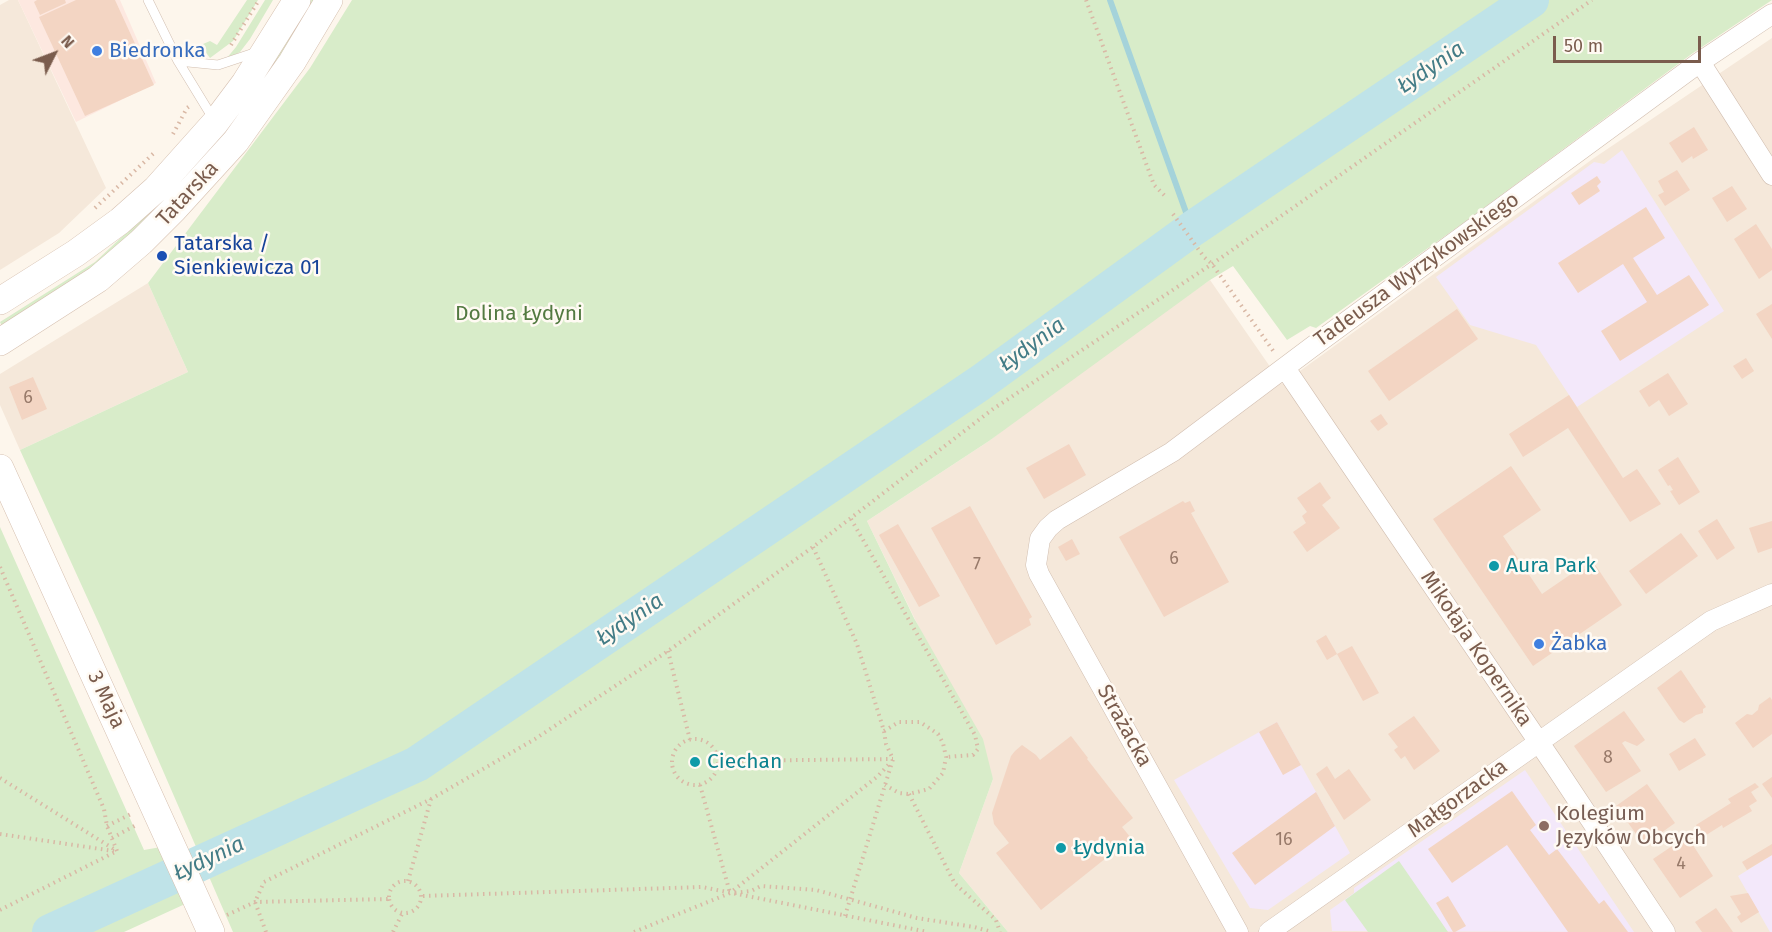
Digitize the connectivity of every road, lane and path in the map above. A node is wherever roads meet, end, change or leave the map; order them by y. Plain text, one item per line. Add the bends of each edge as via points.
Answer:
1 (148, 0) edge
2 (260, 0) edge
3 (297, 0) edge
4 (329, 0) edge
5 (1086, 0) edge
6 (1592, 0) edge
7 (1772, 14) edge
8 (268, 48) junction
9 (178, 61) junction
10 (1700, 62) junction
11 (218, 65) junction
12 (201, 96) junction
13 (215, 123) junction
14 (170, 138) dead end
15 (162, 146) dead end
16 (1772, 175) edge
17 (1166, 197) dead end
18 (89, 214) dead end
19 (1173, 214) dead end
20 (1212, 264) junction
21 (0, 301) edge
22 (0, 342) edge
23 (1285, 368) junction
24 (0, 468) edge
25 (851, 519) junction
26 (1057, 520) joint
27 (813, 547) junction
28 (0, 567) edge
29 (1772, 594) edge
30 (668, 651) junction
31 (884, 731) junction
32 (690, 740) junction
33 (1538, 741) junction
34 (946, 757) junction
35 (893, 759) junction
36 (718, 761) junction
37 (0, 778) edge
38 (700, 785) junction
39 (885, 785) junction
40 (909, 794) junction
41 (431, 799) junction
42 (137, 811) dead end
43 (107, 826) junction
44 (155, 826) junction
45 (0, 834) edge
46 (112, 838) junction
47 (117, 851) junction
48 (408, 881) junction
49 (731, 893) junction
50 (423, 896) junction
51 (388, 899) junction
52 (850, 899) junction
53 (255, 902) junction
54 (0, 910) edge
55 (402, 914) junction
56 (845, 916) junction
57 (212, 922) edge
58 (266, 932) edge
59 (393, 932) edge
60 (634, 932) edge
61 (928, 932) edge
62 (992, 932) edge
63 (1000, 932) edge
64 (1238, 932) edge
65 (1269, 932) edge
66 (1665, 932) edge

1 - 9 lane
2 - 11 path
3 - 8 main road, Tatarska
4 - 22 main road, Tatarska via 242,133 174,209 98,279
5 - 17 path via 1154,185
6 - 20 path
7 - 10 street, Tadeusza Wyrzykowskiego
8 - 11 lane
8 - 13 main road, Tatarska
9 - 11 lane
9 - 12 lane
10 - 16 street
10 - 23 street, Tadeusza Wyrzykowskiego
12 - 13 lane
12 - 14 path via 187,108
13 - 21 main road, Tatarska via 156,189 120,221
15 - 18 path
19 - 20 path
20 - 23 path
20 - 25 path via 993,409
23 - 26 street, Tadeusza Wyrzykowskiego via 1172,452
23 - 33 street, Mikołaja Kopernika
24 - 44 main road, 3 Maja
25 - 27 path
25 - 34 path via 975,735 978,749 973,754
26 - 64 street, Strażacka via 1040,538 1036,564 1039,574
27 - 30 path
27 - 31 path via 857,644
28 - 43 path via 104,809
29 - 33 street, Małgorzacka via 1711,621
30 - 32 path
30 - 41 path via 535,740
31 - 34 path via 899,722 920,722 938,734
31 - 35 path
32 - 36 path via 706,742
32 - 38 path via 677,748 672,763 678,778
33 - 65 street, Małgorzacka
33 - 66 street, Mikołaja Kopernika
34 - 40 path via 937,782 920,793
35 - 36 path
35 - 39 path
35 - 49 path via 878,776
36 - 38 path via 714,777
37 - 47 path
38 - 49 path
39 - 40 path
39 - 52 path
40 - 63 path via 955,884 996,920
41 - 48 path
41 - 53 path via 264,882
42 - 43 path
43 - 46 path
44 - 46 path
44 - 57 main road, 3 Maja
45 - 47 path
46 - 47 path
47 - 54 path
48 - 50 path
48 - 51 path via 391,888
49 - 50 path via 702,887 666,887
49 - 52 path via 761,886 816,890
49 - 56 path
49 - 60 path
50 - 55 path via 415,911
51 - 53 path
51 - 55 path via 391,907
52 - 56 path
52 - 62 path via 917,918
53 - 57 path
53 - 58 path
55 - 59 path
56 - 61 path

